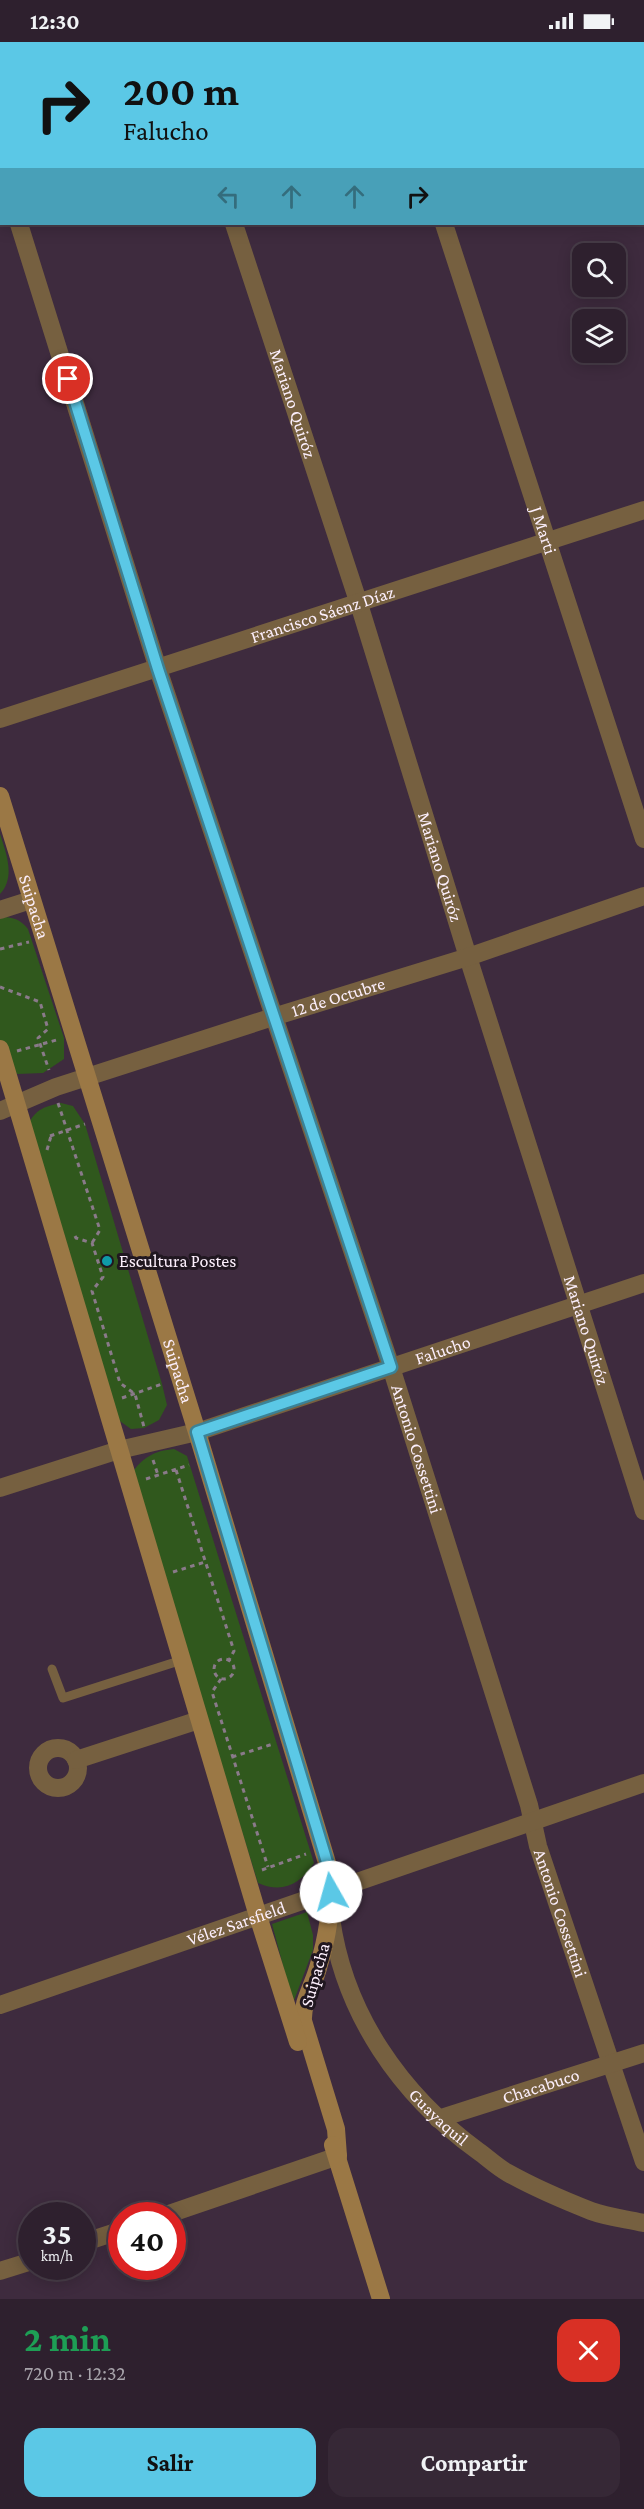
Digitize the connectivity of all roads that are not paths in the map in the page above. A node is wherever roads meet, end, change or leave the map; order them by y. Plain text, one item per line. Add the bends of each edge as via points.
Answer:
1 (19, 225) edge
2 (234, 225) edge
3 (444, 225) edge
4 (644, 510) edge
5 (549, 542) junction
6 (358, 604) junction
7 (158, 669) junction
8 (0, 719) edge
9 (0, 796) edge
10 (644, 839) edge
11 (644, 896) edge
12 (31, 900) junction
13 (0, 910) edge
14 (468, 957) junction
15 (273, 1017) junction
16 (7, 1051) edge
17 (86, 1077) junction
18 (18, 1105) junction
19 (0, 1111) edge
20 (644, 1283) edge
21 (580, 1304) junction
22 (391, 1367) junction
23 (197, 1432) junction
24 (119, 1450) junction
25 (0, 1488) edge
26 (644, 1511) edge
27 (182, 1660) junction
28 (52, 1669) dead end
29 (200, 1720) junction
30 (76, 1760) dead end
31 (644, 1783) edge
32 (533, 1821) junction
33 (331, 1892) junction
34 (258, 1916) junction
35 (331, 1916) junction
36 (0, 2005) edge
37 (644, 2053) edge
38 (612, 2064) junction
39 (438, 2119) junction
40 (338, 2156) junction
41 (644, 2162) edge
42 (186, 2208) edge
43 (644, 2223) edge
44 (18, 2265) edge
45 (0, 2271) edge
46 (381, 2299) edge

1 - 7 street, Antonio Cossettini
2 - 6 street, Mariano Quiróz
3 - 5 street, J Marti
4 - 5 street, Francisco Sáenz Díaz
5 - 6 street, Francisco Sáenz Díaz
5 - 10 street, J Marti
6 - 7 street, Francisco Sáenz Díaz
6 - 14 street, Mariano Quiróz
7 - 8 street, Francisco Sáenz Díaz
7 - 15 street, Antonio Cossettini
9 - 12 street, Suipacha
11 - 14 street, 12 de Octubre
12 - 13 street
12 - 17 street, Suipacha
14 - 15 street, 12 de Octubre
14 - 21 street, Mariano Quiróz
15 - 17 street, 12 de Octubre
15 - 22 street, Antonio Cossettini
16 - 18 street, Suipacha
17 - 18 street, 12 de Octubre
17 - 23 street, Suipacha
18 - 19 street, 12 de Octubre
18 - 24 street, Suipacha
20 - 21 street, Falucho
21 - 22 street, Falucho
21 - 26 street, Mariano Quiróz
22 - 23 street, Falucho
22 - 32 street, Antonio Cossettini
23 - 24 street, Falucho
23 - 33 street, Suipacha via 331,1876
24 - 25 street, Falucho
24 - 27 street, Suipacha
27 - 28 lane via 63,1698
27 - 29 street, Suipacha
29 - 30 street
29 - 34 street, Suipacha
31 - 32 street, Vélez Sarsfield
32 - 33 street, Vélez Sarsfield
32 - 38 street, Antonio Cossettini
33 - 34 street, Vélez Sarsfield
33 - 35 street, Suipacha
34 - 36 street, Vélez Sarsfield
34 - 40 street, Suipacha via 325,2128
35 - 39 street, Guayaquil via 336,1951 370,2035 398,2076
35 - 40 street, Suipacha via 318,1969 302,2010 336,2129
37 - 38 street, Chacabuco
38 - 39 street, Chacabuco
38 - 41 street, Antonio Cossettini
39 - 43 street, Guayaquil via 507,2172 592,2212
40 - 42 street
40 - 46 street, Suipacha
44 - 45 street

